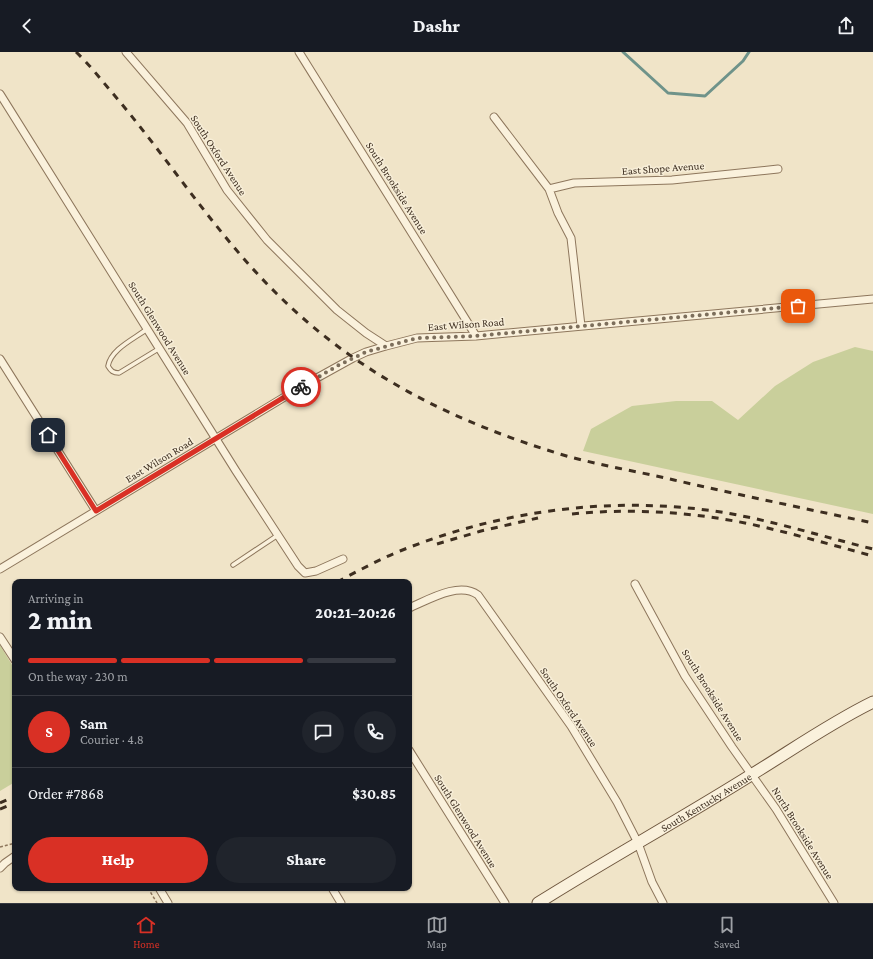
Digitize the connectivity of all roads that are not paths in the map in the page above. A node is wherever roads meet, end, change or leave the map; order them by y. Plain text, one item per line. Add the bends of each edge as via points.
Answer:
1 (126, 52) edge
2 (299, 52) edge
3 (0, 94) edge
4 (494, 116) dead end
5 (778, 169) dead end
6 (549, 189) junction
7 (873, 300) edge
8 (581, 326) junction
9 (148, 329) junction
10 (476, 336) junction
11 (386, 346) junction
12 (160, 348) junction
13 (0, 359) edge
14 (216, 438) junction
15 (96, 511) junction
16 (278, 535) junction
17 (343, 559) dead end
18 (233, 565) dead end
19 (0, 569) edge
20 (635, 584) dead end
21 (412, 607) edge
22 (0, 637) edge
23 (12, 655) edge
24 (872, 703) edge
25 (412, 755) edge
26 (752, 775) junction
27 (638, 843) junction
28 (12, 858) edge
29 (0, 868) edge
30 (161, 891) edge
31 (334, 891) edge
32 (168, 903) edge
33 (340, 903) edge
34 (505, 903) edge
35 (538, 903) edge
36 (663, 903) edge
37 (834, 903) edge

1 - 11 street, South Oxford Avenue via 187,123 227,190 267,240 337,310 366,334
2 - 10 street, South Brookside Avenue
3 - 9 street, South Glenwood Avenue
4 - 6 street
5 - 6 street, East Shope Avenue via 672,180 574,183
6 - 8 street via 571,238
7 - 8 street, East Wilson Road
8 - 10 street, East Wilson Road
9 - 12 street, South Glenwood Avenue
9 - 12 lane via 117,350 108,366 114,373 119,372
10 - 11 street, East Wilson Road via 417,338
11 - 14 street, East Wilson Road via 339,365
12 - 14 street, South Glenwood Avenue
13 - 15 street
14 - 15 street, East Wilson Road
14 - 16 street, South Glenwood Avenue
15 - 19 street, East Wilson Road
16 - 17 street, South Glenwood Avenue via 304,573 316,571
16 - 18 lane
20 - 26 street, South Brookside Avenue via 685,676
21 - 27 street, South Oxford Avenue via 457,589 472,590 478,595 571,726
22 - 23 street
24 - 26 street, South Kentucky Avenue via 827,727
25 - 34 street, South Glenwood Avenue
26 - 27 street, South Kentucky Avenue
26 - 37 street, North Brookside Avenue
27 - 35 street, South Kentucky Avenue
27 - 36 street, South Oxford Avenue via 652,882
28 - 29 street
30 - 32 street
31 - 33 street

